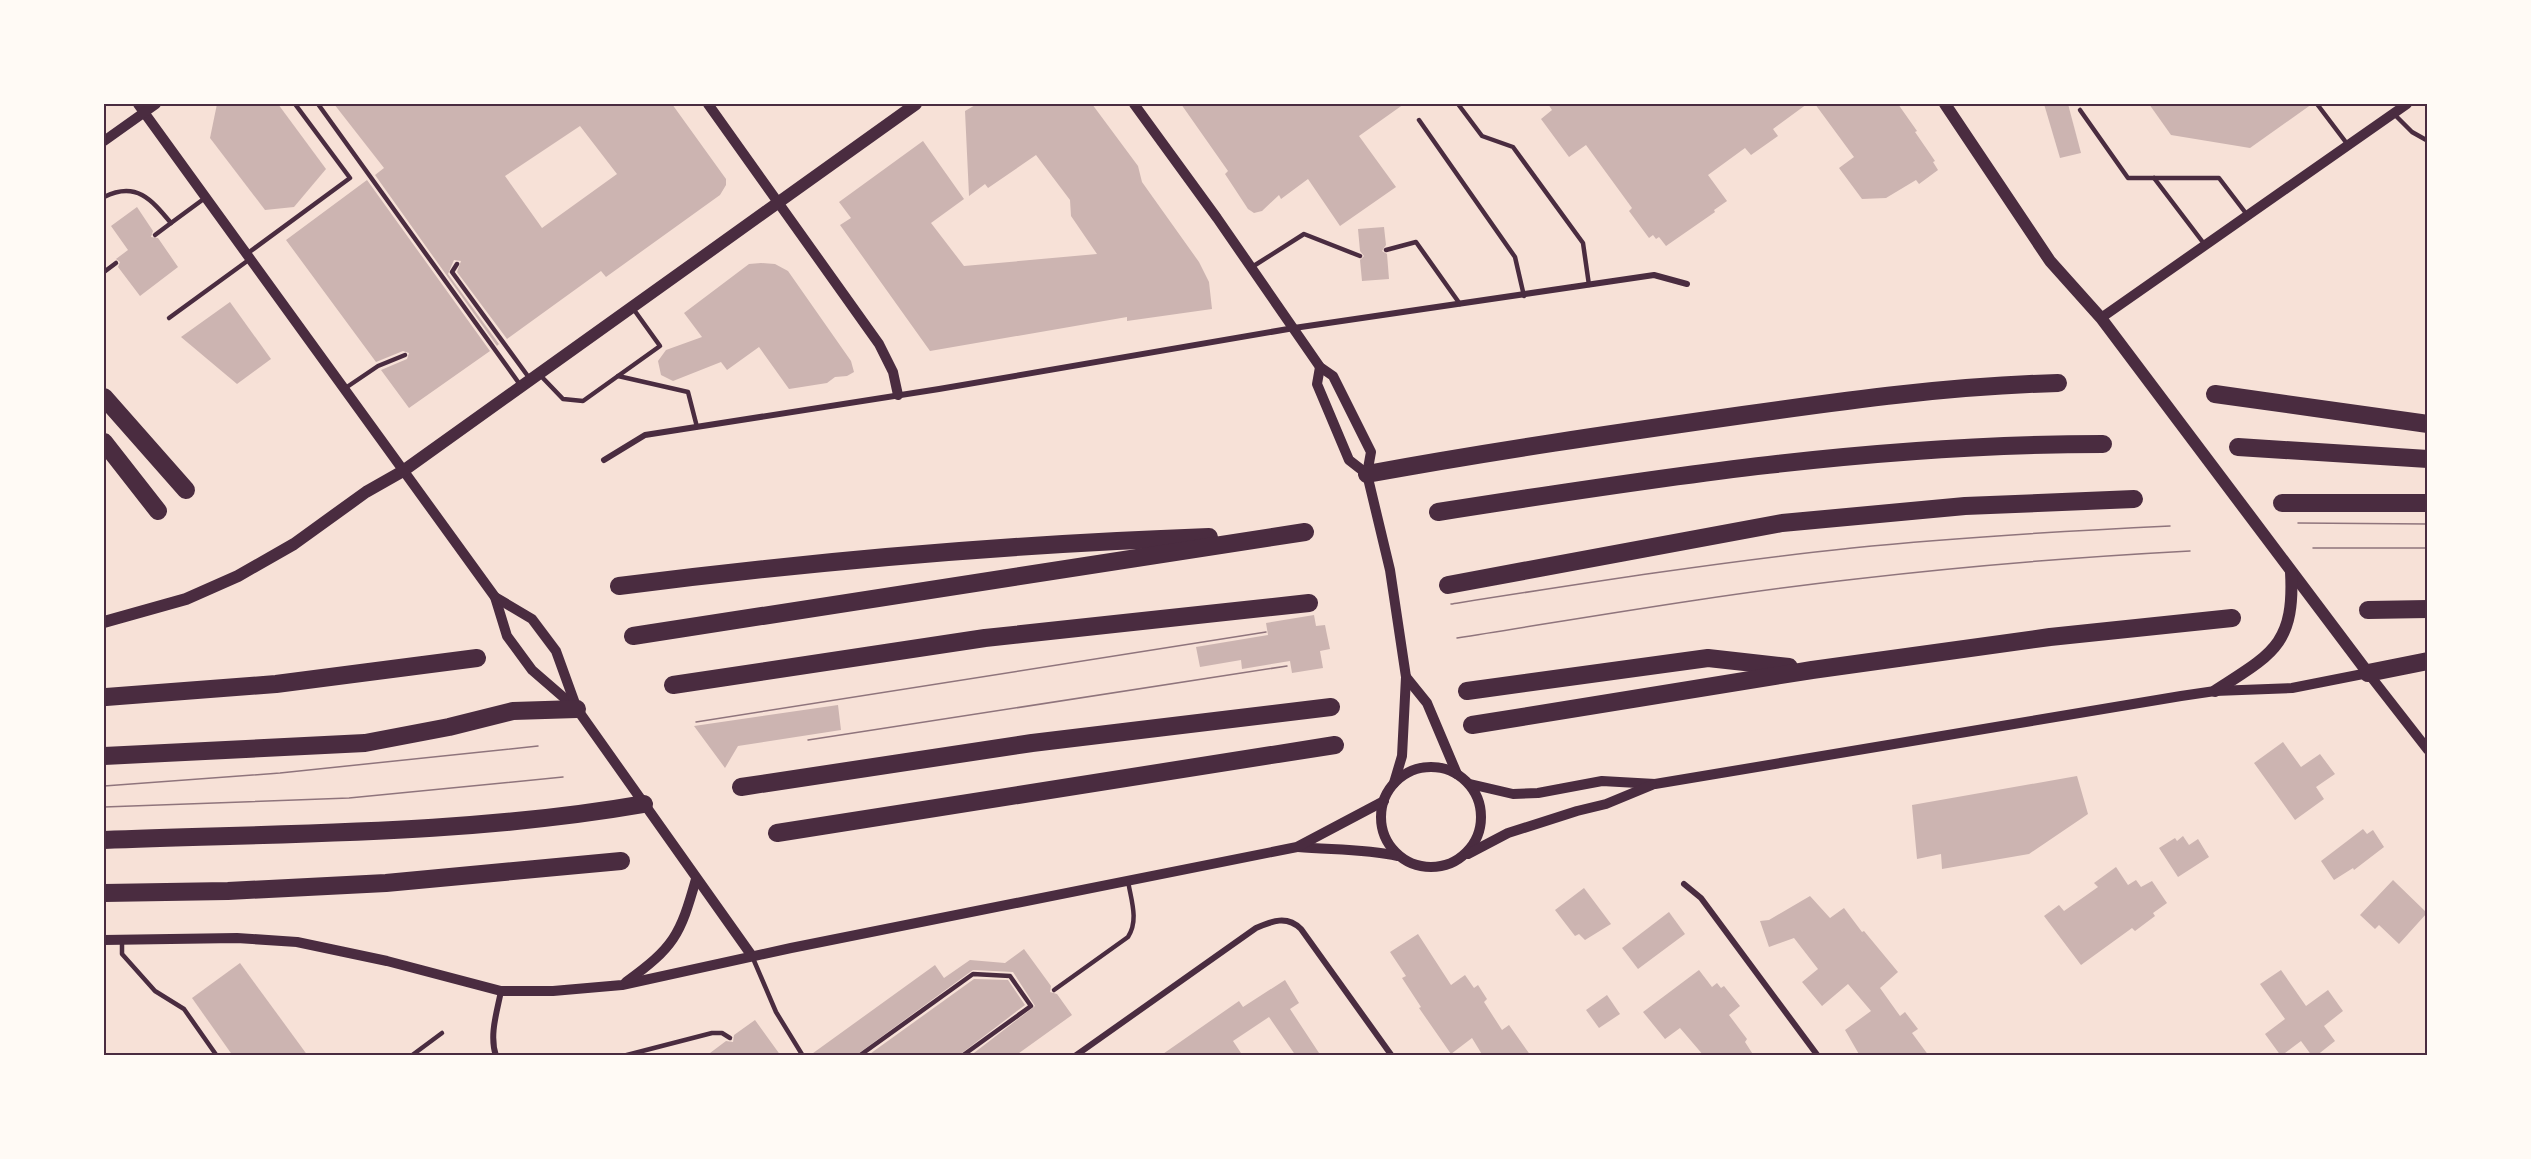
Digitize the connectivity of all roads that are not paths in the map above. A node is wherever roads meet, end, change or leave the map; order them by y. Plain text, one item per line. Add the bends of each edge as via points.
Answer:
1 (156, 104) edge
2 (295, 104) edge
3 (318, 104) edge
4 (708, 104) edge
5 (916, 104) edge
6 (1134, 104) edge
7 (1458, 104) edge
8 (1945, 104) edge
9 (2317, 104) edge
10 (2407, 104) edge
11 (141, 108) edge
12 (2080, 110) dead end
13 (2393, 113) junction
14 (1419, 120) dead end
15 (104, 141) edge
16 (2427, 141) edge
17 (2348, 145) junction
18 (2154, 178) junction
19 (104, 196) edge
20 (206, 198) junction
21 (778, 201) junction
22 (2248, 216) junction
23 (171, 224) junction
24 (156, 235) dead end
25 (2205, 245) junction
26 (1386, 250) dead end
27 (1360, 256) dead end
28 (248, 257) junction
29 (116, 263) dead end
30 (457, 264) dead end
31 (1252, 267) junction
32 (104, 272) edge
33 (1687, 284) dead end
34 (1589, 285) junction
35 (1524, 296) junction
36 (1460, 304) junction
37 (632, 306) junction
38 (169, 318) dead end
39 (2101, 318) junction
40 (1294, 328) junction
41 (405, 355) dead end
42 (1320, 367) junction
43 (618, 376) junction
44 (530, 379) junction
45 (2058, 383) dead end
46 (344, 389) junction
47 (2215, 394) dead end
48 (898, 395) junction
49 (104, 397) edge
50 (2427, 424) edge
51 (697, 427) junction
52 (104, 442) edge
53 (2103, 444) dead end
54 (2238, 447) dead end
55 (2427, 459) edge
56 (604, 460) dead end
57 (403, 471) junction
58 (1367, 474) junction
59 (186, 490) dead end
60 (2134, 499) dead end
61 (2282, 503) dead end
62 (2427, 503) edge
63 (158, 511) dead end
64 (1438, 512) dead end
65 (2291, 572) junction
66 (1448, 585) dead end
67 (619, 586) dead end
68 (495, 597) junction
69 (1309, 603) dead end
70 (2427, 609) edge
71 (2368, 610) dead end
72 (2232, 618) dead end
73 (104, 622) edge
74 (633, 636) dead end
75 (477, 658) dead end
76 (2427, 662) edge
77 (1812, 670) junction
78 (2368, 673) junction
79 (1406, 677) junction
80 (673, 685) dead end
81 (1467, 691) dead end
82 (2216, 691) junction
83 (106, 697) dead end
84 (1331, 707) dead end
85 (577, 708) junction
86 (1472, 725) dead end
87 (1335, 745) dead end
88 (2427, 750) edge
89 (104, 756) edge
90 (1457, 774) junction
91 (1394, 783) junction
92 (1470, 784) junction
93 (1655, 784) junction
94 (741, 787) dead end
95 (1384, 801) junction
96 (644, 804) junction
97 (777, 833) dead end
98 (104, 840) edge
99 (1298, 847) junction
100 (1398, 856) junction
101 (1460, 859) junction
102 (621, 861) dead end
103 (696, 879) junction
104 (1128, 881) junction
105 (1684, 884) dead end
106 (104, 893) edge
107 (122, 939) junction
108 (104, 940) edge
109 (752, 956) junction
110 (622, 985) junction
111 (1054, 990) dead end
112 (501, 991) junction
113 (442, 1033) dead end
114 (730, 1038) dead end
115 (217, 1056) edge
116 (411, 1056) edge
117 (496, 1056) edge
118 (623, 1056) edge
119 (803, 1056) edge
120 (859, 1056) edge
121 (962, 1056) edge
122 (1075, 1056) edge
123 (1392, 1056) edge
124 (1818, 1056) edge

1 - 11 street
2 - 28 lane via 350,178
3 - 44 lane
4 - 21 street
5 - 21 main road
6 - 31 street
7 - 34 lane via 1482,136 1513,147 1583,243
8 - 39 main road via 2050,261
9 - 17 lane
10 - 13 street
11 - 15 street
11 - 20 street
12 - 18 lane via 2128,178
13 - 16 lane
13 - 17 street
14 - 35 lane via 1515,257
17 - 22 street
18 - 22 lane via 2219,178
18 - 25 lane
19 - 23 lane via 118,190 137,192 154,203
20 - 23 lane
20 - 28 street
21 - 37 main road
21 - 48 street via 879,344 893,372
22 - 25 street
23 - 24 lane
25 - 39 street
26 - 36 lane via 1416,242
27 - 31 lane via 1304,234
28 - 38 lane
28 - 46 street
29 - 32 lane
30 - 44 lane via 452,273
31 - 40 street
33 - 34 street via 1654,275
34 - 35 street
35 - 36 street
36 - 40 street
37 - 43 lane via 660,346
37 - 44 main road
39 - 65 main road
40 - 42 street
40 - 48 street
41 - 46 lane via 378,366
42 - 58 street via 1317,384 1349,460
42 - 58 street via 1333,376 1362,430 1371,452
43 - 44 lane via 584,401 563,399
43 - 51 lane via 688,392
44 - 57 main road
45 - 58 highway via 1917,391 1527,446
46 - 57 street
47 - 50 highway
48 - 51 street
49 - 59 highway
51 - 56 street via 645,435
52 - 63 highway
53 - 64 highway via 1994,445 1806,459
54 - 55 highway
57 - 68 street
57 - 73 main road via 366,492 294,544 238,576 186,599
58 - 79 street via 1390,570
60 - 66 highway via 1965,506 1782,523
61 - 62 highway
65 - 78 main road
65 - 82 main road via 2293,602 2283,636 2250,669
67 - 74 highway via 739,571 1068,542 1298,533
68 - 85 street via 507,636 532,670
68 - 85 street via 532,619 556,651
69 - 80 highway via 985,638
70 - 71 highway
72 - 77 highway via 2050,637
75 - 83 highway via 276,684
76 - 78 highway
77 - 81 highway via 1708,658
77 - 86 highway
78 - 82 street via 2292,688
78 - 88 street
79 - 90 street via 1427,703
79 - 91 street via 1402,756
82 - 93 street
84 - 94 highway via 1032,743
85 - 89 highway via 513,711 365,742
85 - 96 street
87 - 97 highway
90 - 91 street via 1424,767 1408,772
90 - 92 street
91 - 95 street
92 - 93 street via 1513,794 1602,781
92 - 101 street via 1482,816 1472,848
93 - 101 street via 1606,804 1508,833
95 - 99 street
95 - 100 street via 1382,828
96 - 98 highway via 534,820
96 - 103 street
99 - 100 street via 1367,849
99 - 104 street
100 - 101 street via 1428,868
102 - 106 highway via 386,883
103 - 109 street
103 - 110 street via 688,909 671,944
104 - 109 street
104 - 111 lane via 1133,929
105 - 124 street via 1701,898
107 - 108 street
107 - 112 street via 297,942
107 - 115 lane via 122,954 154,991 184,1009
109 - 110 street
109 - 119 lane via 776,1012
110 - 112 street
112 - 117 street via 493,1032
113 - 116 lane
114 - 118 lane via 712,1033
120 - 121 lane via 974,974 1010,976 1031,1006
122 - 123 street via 1256,928 1282,919 1295,922 1301,929

